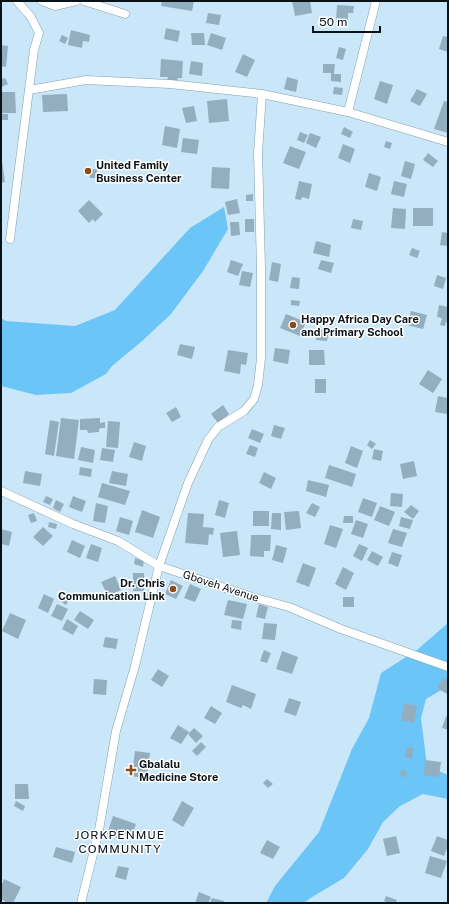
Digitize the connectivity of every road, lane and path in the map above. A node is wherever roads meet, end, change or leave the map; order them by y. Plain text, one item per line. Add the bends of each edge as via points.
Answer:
1 (17, 1) edge
2 (42, 1) edge
3 (76, 1) edge
4 (84, 1) edge
5 (376, 1) edge
6 (125, 14) dead end
7 (29, 90) junction
8 (262, 94) junction
9 (348, 112) junction
10 (448, 142) edge
11 (10, 239) dead end
12 (1, 491) edge
13 (159, 566) junction
14 (448, 667) edge
15 (81, 903) edge

1 - 7 street via 31,17 39,34 34,50
2 - 3 street via 55,6
4 - 6 street
5 - 9 street
7 - 8 street via 86,80 170,84
7 - 11 street
8 - 9 street
8 - 13 street via 258,153 262,358 258,385 254,399 244,411 218,427 208,440 188,483
9 - 10 street
12 - 13 street, Gboveh Avenue via 73,524 118,541
13 - 14 street, Gboveh Avenue via 289,607 340,629
13 - 15 street via 116,731 99,830

